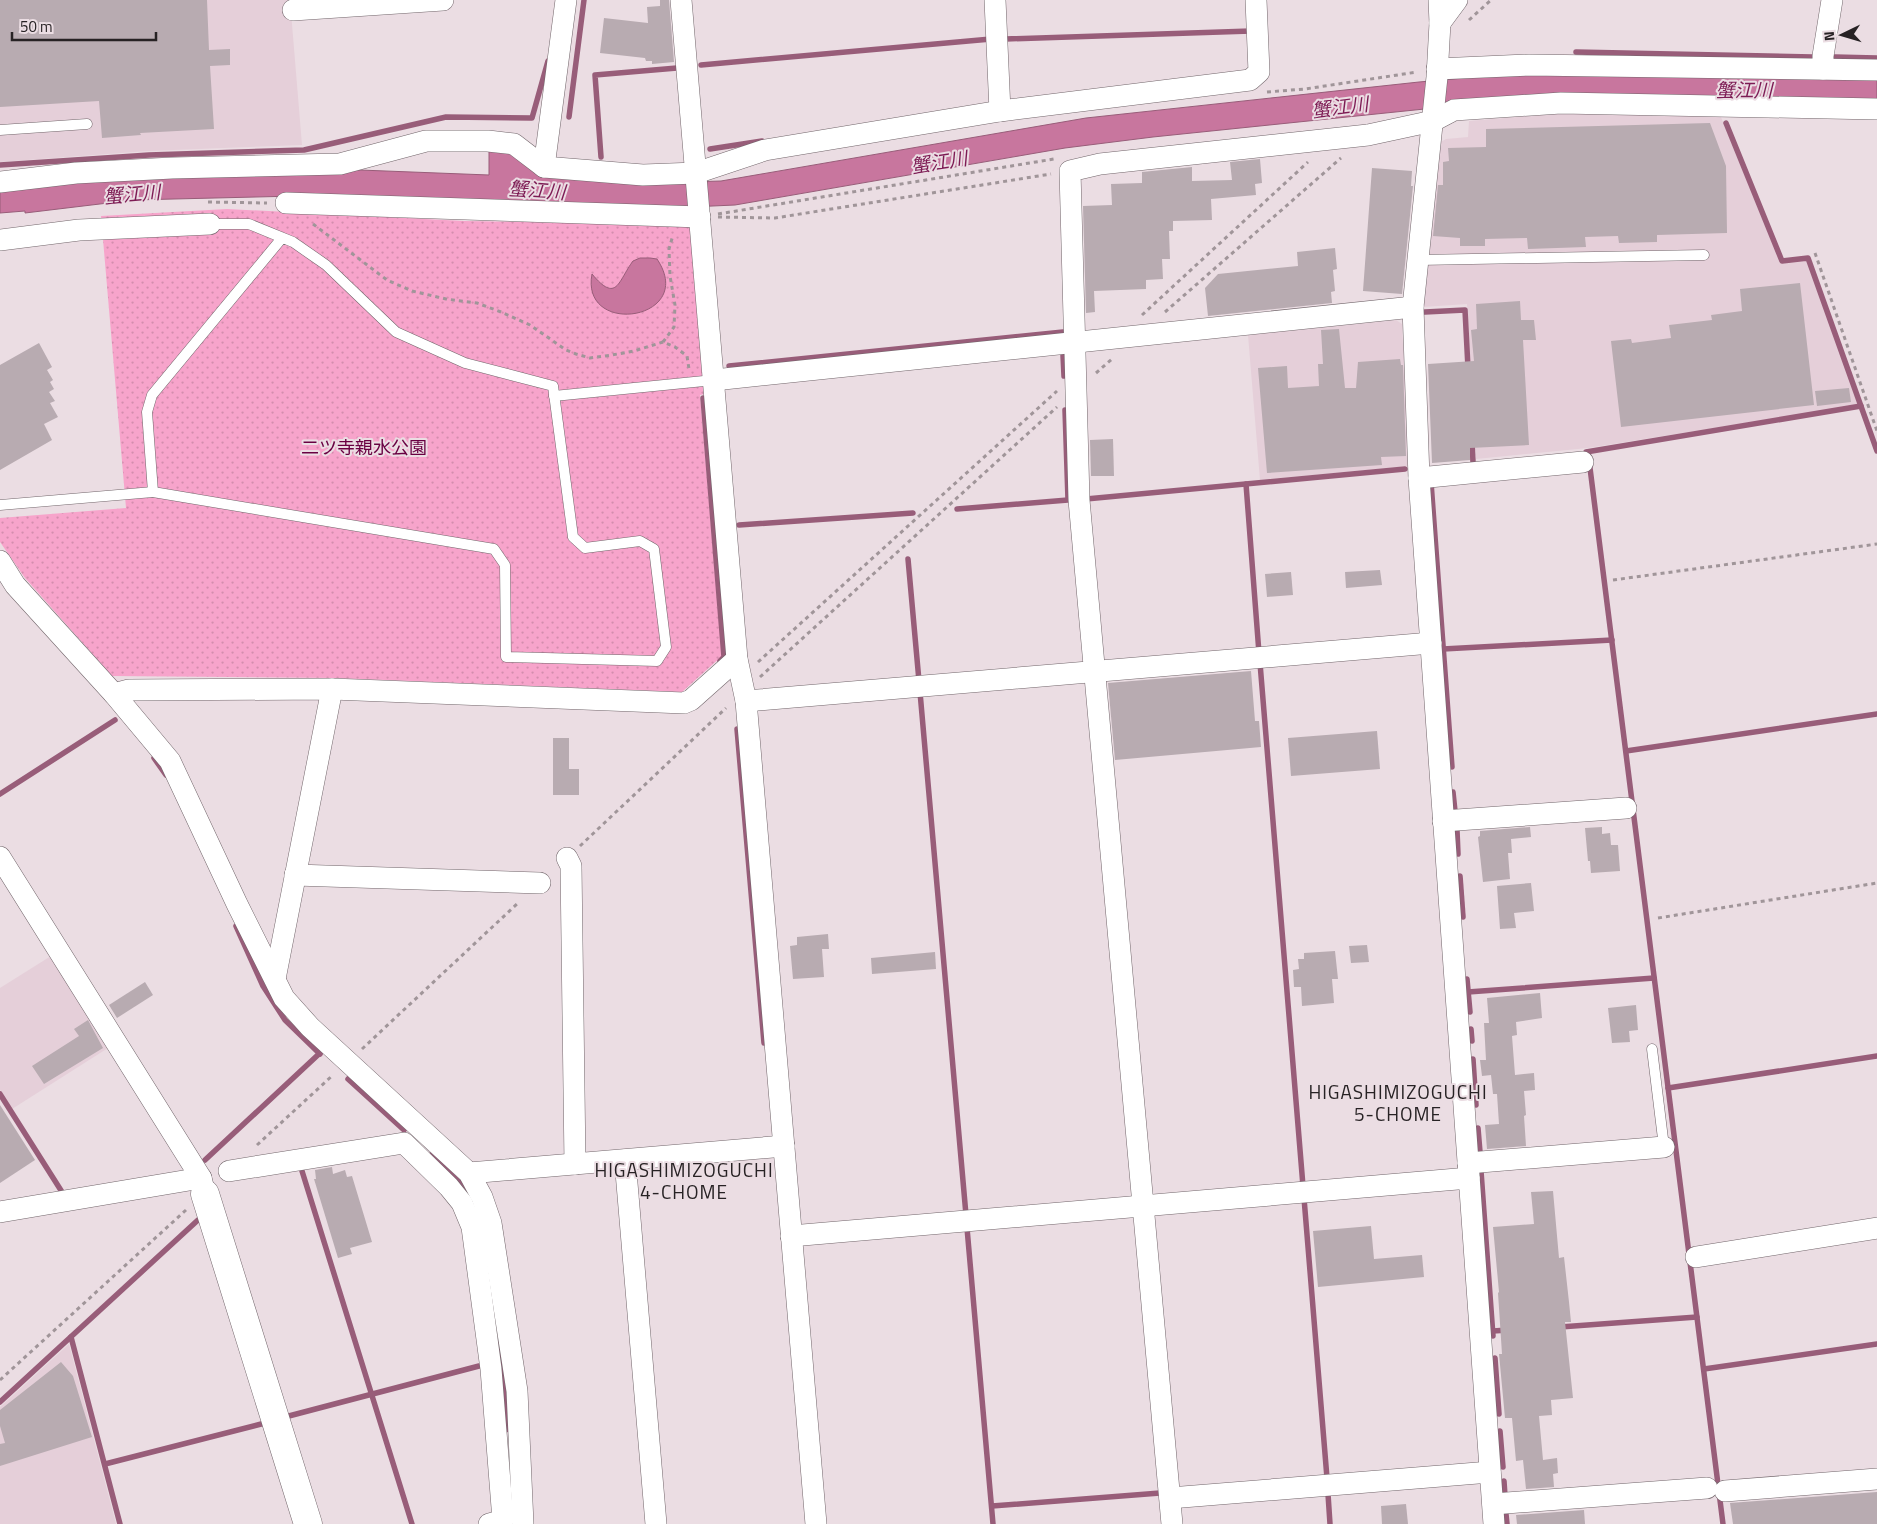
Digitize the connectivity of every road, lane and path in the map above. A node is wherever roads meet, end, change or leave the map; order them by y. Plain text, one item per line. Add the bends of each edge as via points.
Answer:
1 (442, 0) edge
2 (566, 0) edge
3 (681, 0) edge
4 (995, 0) edge
5 (1256, 0) edge
6 (1439, 0) edge
7 (1457, 0) edge
8 (1832, 0) edge
9 (408, 1) edge
10 (293, 10) dead end
11 (1440, 23) junction
12 (1823, 69) junction
13 (1877, 70) edge
14 (1437, 73) junction
15 (1877, 109) edge
16 (1000, 111) junction
17 (1433, 116) junction
18 (87, 124) dead end
19 (0, 130) edge
20 (1333, 139) junction
21 (1066, 165) junction
22 (544, 167) junction
23 (696, 173) junction
24 (0, 182) edge
25 (286, 203) joint
26 (689, 217) junction
27 (210, 224) joint
28 (282, 238) junction
29 (0, 240) edge
30 (1815, 253) dead end
31 (1704, 255) dead end
32 (1418, 260) junction
33 (1413, 307) junction
34 (1116, 338) junction
35 (662, 342) junction
36 (1074, 343) junction
37 (1075, 375) junction
38 (714, 380) junction
39 (690, 382) junction
40 (554, 396) junction
41 (1877, 431) edge
42 (1583, 462) dead end
43 (1419, 478) junction
44 (153, 492) junction
45 (0, 505) edge
46 (1877, 544) edge
47 (0, 561) edge
48 (1613, 580) dead end
49 (1430, 643) junction
50 (1094, 672) junction
51 (742, 682) junction
52 (332, 689) junction
53 (114, 694) junction
54 (1626, 808) dead end
55 (1444, 821) junction
56 (0, 857) edge
57 (567, 858) joint
58 (296, 875) junction
59 (540, 883) joint
60 (1877, 883) edge
61 (1658, 918) dead end
62 (275, 980) junction
63 (1652, 1049) dead end
64 (347, 1062) junction
65 (257, 1146) dead end
66 (784, 1146) junction
67 (1664, 1147) joint
68 (625, 1160) junction
69 (575, 1164) junction
70 (1469, 1170) junction
71 (229, 1171) dead end
72 (469, 1174) junction
73 (203, 1186) junction
74 (1143, 1206) junction
75 (0, 1212) edge
76 (1877, 1228) edge
77 (791, 1236) junction
78 (1696, 1256) dead end
79 (0, 1380) edge
80 (1490, 1472) junction
81 (1877, 1479) edge
82 (1170, 1498) junction
83 (1493, 1514) edge
84 (308, 1524) edge
85 (489, 1524) edge
86 (523, 1524) edge
87 (656, 1524) edge
88 (816, 1524) edge
89 (1172, 1524) edge

1 - 9 street
2 - 22 street
3 - 23 street
4 - 16 street
5 - 16 street via 1259,72 1250,80
6 - 11 street
7 - 11 street
8 - 12 street
9 - 10 street
11 - 14 street
12 - 13 street
12 - 14 street via 1530,65
14 - 17 street
15 - 17 street via 1561,103 1454,110
16 - 23 street via 765,150
17 - 20 street via 1368,135
17 - 32 street
18 - 19 lane
20 - 21 street
20 - 34 path
21 - 26 path
21 - 26 path via 775,218
21 - 36 street
22 - 23 street via 643,175
22 - 24 street via 514,144 426,141 340,164 172,168
23 - 26 street
25 - 26 street
25 - 35 path via 387,280 412,291 477,303 501,312 530,325 576,354 590,358 612,356
26 - 35 path via 669,249 674,327
26 - 38 street
27 - 28 lane via 249,224
27 - 29 street via 79,230
28 - 40 lane via 326,265 396,332 465,363 553,386
28 - 44 lane via 152,395 146,412
30 - 41 path
31 - 32 lane
32 - 33 street
33 - 34 street
33 - 43 street
34 - 36 street
35 - 39 path via 687,356
36 - 37 street
36 - 38 street
37 - 50 street via 1079,500
37 - 51 path
38 - 39 lane
38 - 51 street
39 - 40 lane
40 - 44 lane via 573,537 585,548 640,541 654,549 666,647 657,660 506,657 504,564 494,549
42 - 43 street
43 - 49 street
44 - 45 lane
46 - 48 path
47 - 53 street via 15,585
49 - 50 street
49 - 55 street
50 - 51 street
50 - 74 street
51 - 52 street via 684,703
51 - 57 path
51 - 66 street
52 - 53 street via 129,690
52 - 58 street
53 - 62 street via 170,761
54 - 55 street
55 - 70 street
56 - 73 street
57 - 69 street via 571,866
58 - 59 street
58 - 62 street
59 - 64 path
60 - 61 path
62 - 64 street via 284,998 310,1028
63 - 67 lane
64 - 65 path
64 - 72 street
66 - 68 street
66 - 77 street
67 - 70 street
68 - 69 street
68 - 87 street
69 - 72 street
70 - 74 street
70 - 80 street
71 - 85 street via 404,1143 462,1202 472,1227 491,1369 503,1520
72 - 86 street via 482,1196 491,1223 517,1391
73 - 75 street
73 - 79 path
73 - 84 street
74 - 77 street
74 - 82 street
76 - 78 street
77 - 88 street
80 - 82 street
80 - 83 street
81 - 83 street via 1716,1490
82 - 89 street

